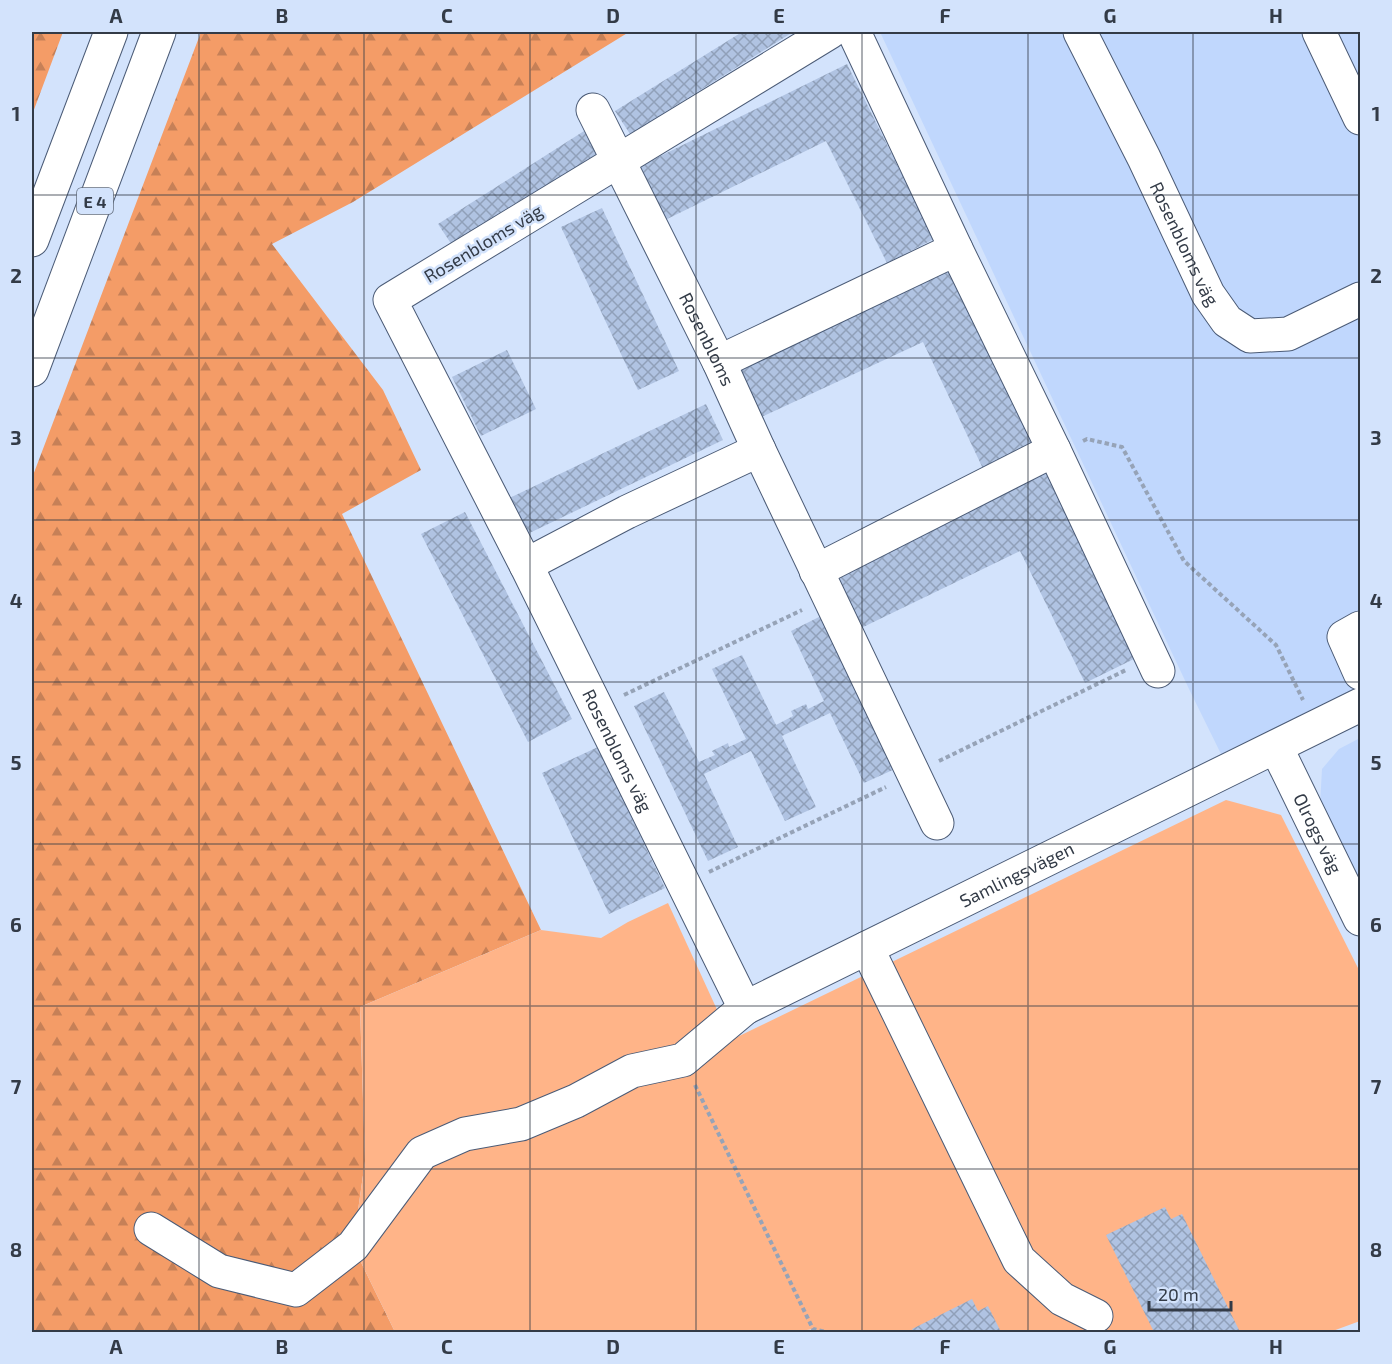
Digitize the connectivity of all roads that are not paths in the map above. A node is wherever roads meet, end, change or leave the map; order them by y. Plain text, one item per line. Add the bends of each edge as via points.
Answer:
1 (111, 32) edge
2 (159, 32) edge
3 (830, 32) edge
4 (854, 32) edge
5 (1080, 32) edge
6 (1319, 32) edge
7 (593, 110) dead end
8 (1360, 118) edge
9 (619, 161) junction
10 (32, 240) edge
11 (956, 249) junction
12 (1360, 299) edge
13 (719, 362) junction
14 (32, 370) edge
15 (759, 450) junction
16 (1054, 450) junction
17 (526, 565) junction
18 (822, 584) junction
19 (1360, 628) edge
20 (1158, 671) dead end
21 (1360, 673) edge
22 (1360, 705) edge
23 (1276, 747) junction
24 (937, 823) dead end
25 (1360, 919) edge
26 (867, 948) junction
27 (745, 1008) junction
28 (151, 1229) dead end
29 (1096, 1316) dead end

1 - 10 main road, E 4
2 - 14 main road, E 4
3 - 9 main road, Rosenbloms väg
4 - 11 main road
5 - 12 main road, Rosenbloms väg via 1208,294 1227,321 1250,336 1288,334
6 - 8 main road
7 - 9 main road, Rosenbloms
9 - 13 main road, Rosenbloms
9 - 17 main road, Rosenbloms väg via 390,300
11 - 13 main road
11 - 16 main road
13 - 15 main road, Rosenbloms
15 - 17 main road
15 - 18 main road, Rosenbloms
16 - 18 main road
16 - 20 main road
17 - 27 main road, Rosenbloms väg
18 - 24 main road, Rosenbloms
19 - 21 main road via 1344,637
22 - 23 main road, Samlingsvägen
23 - 25 main road, Olrogs väg
23 - 26 main road, Samlingsvägen
26 - 27 main road, Samlingsvägen
26 - 29 main road via 1019,1260 1062,1299
27 - 28 main road, Samlingsvägen via 683,1060 632,1071 521,1124 465,1134 422,1153 353,1246 296,1290 219,1271

